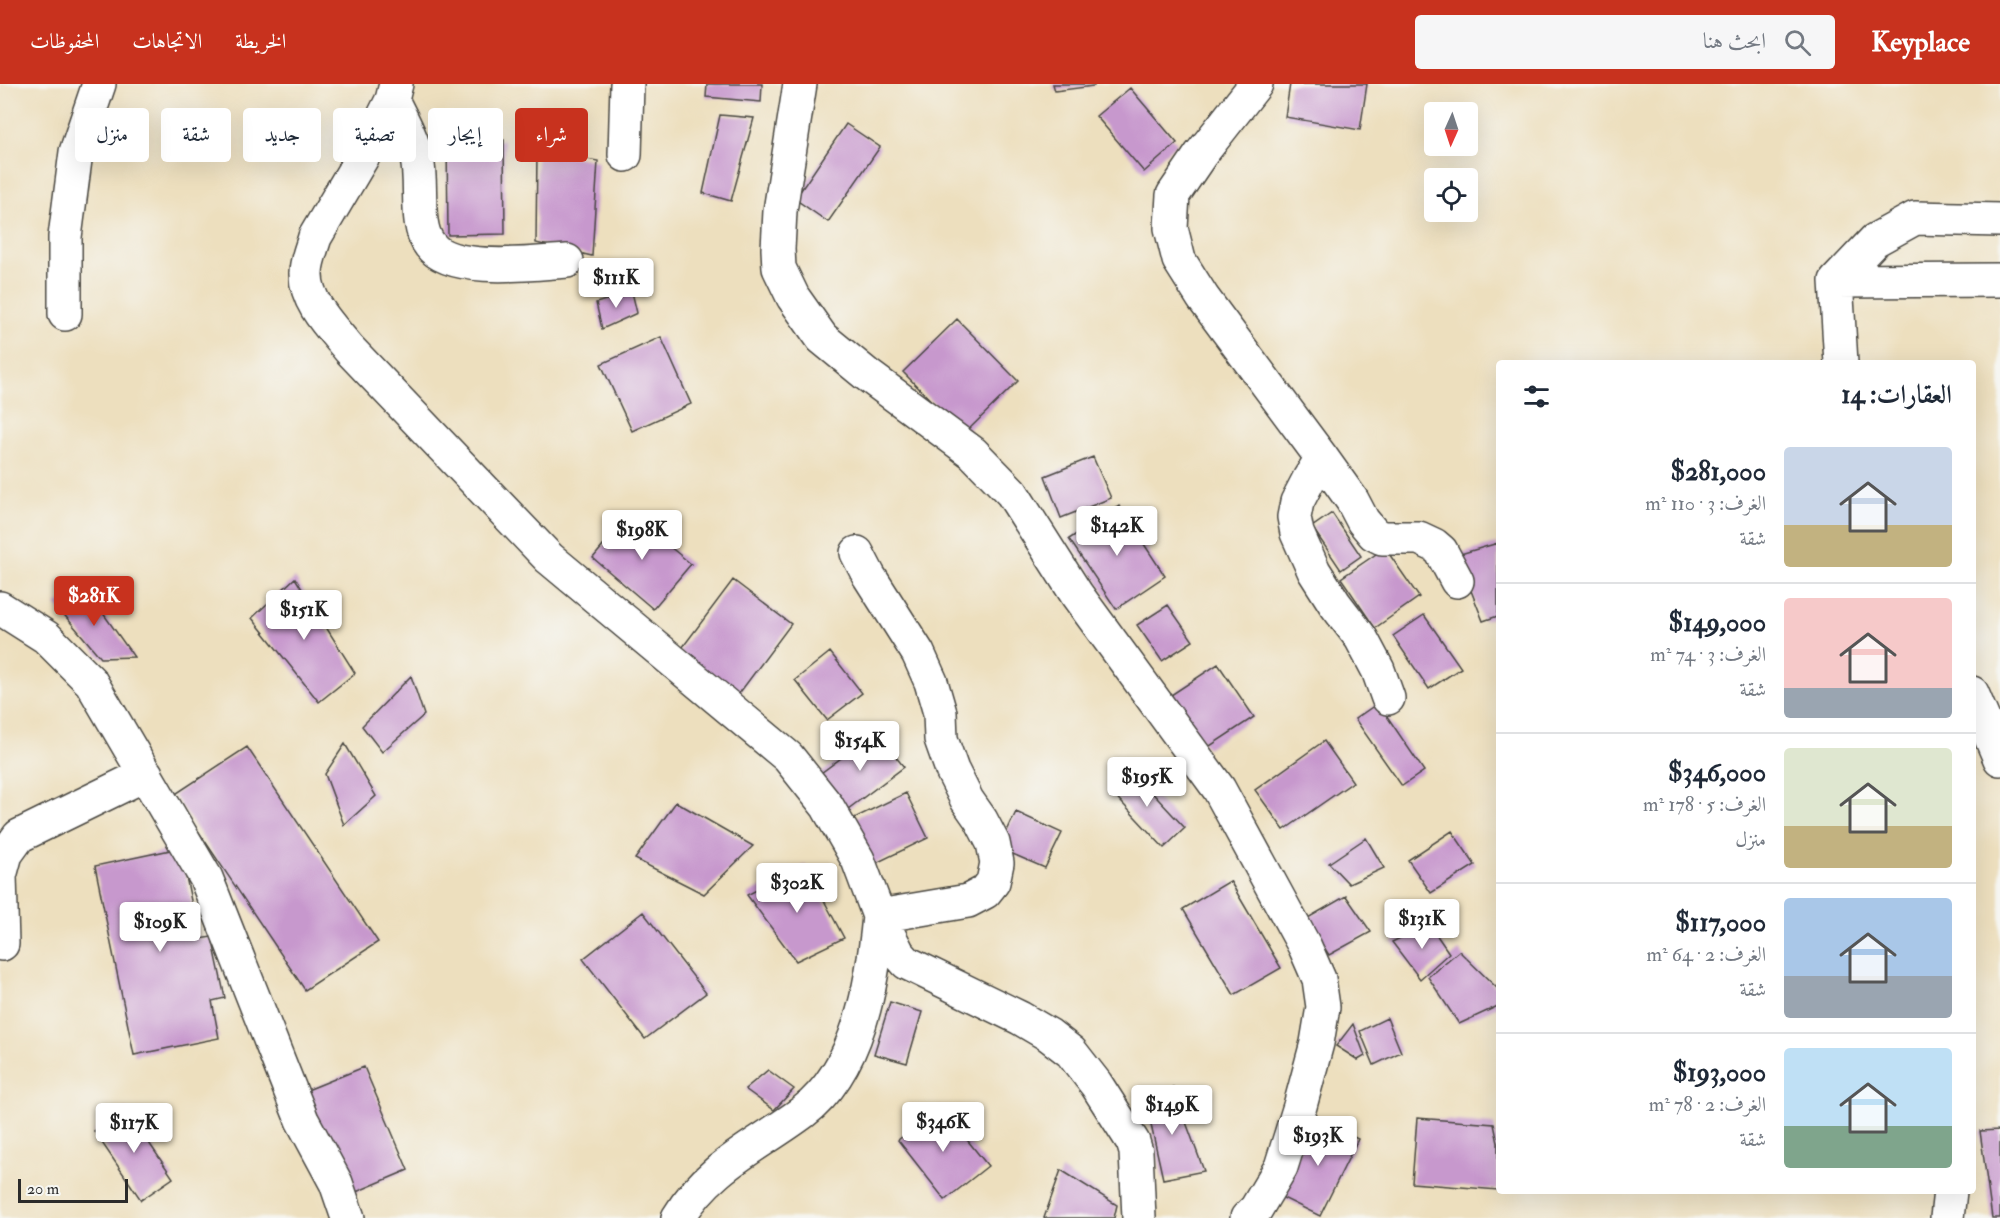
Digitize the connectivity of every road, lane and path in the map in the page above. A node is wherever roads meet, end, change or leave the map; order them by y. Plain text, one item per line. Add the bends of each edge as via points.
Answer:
1 (99, 84) edge
2 (627, 84) edge
3 (800, 84) edge
4 (1256, 84) edge
5 (394, 92) edge
6 (625, 155) dead end
7 (2000, 220) edge
8 (567, 261) dead end
9 (2000, 280) edge
10 (1836, 281) junction
11 (65, 314) dead end
12 (1841, 360) edge
13 (1322, 458) junction
14 (857, 553) dead end
15 (1457, 581) dead end
16 (0, 608) edge
17 (1388, 699) dead end
18 (1976, 707) edge
19 (1989, 754) edge
20 (146, 774) junction
21 (879, 916) junction
22 (2, 944) dead end
23 (1950, 1194) edge
24 (348, 1218) edge
25 (678, 1218) edge
26 (1139, 1218) edge
27 (1247, 1218) edge
28 (1947, 1218) edge

1 - 11 street via 75,152 65,237
2 - 6 street
3 - 27 street via 780,211 778,249 779,268 793,297 822,338 974,453 1012,493 1077,595 1219,789 1319,979 1323,1007 1300,1106 1281,1167
4 - 13 street via 1173,195 1172,228 1179,260 1203,298
5 - 8 street via 418,161 424,235 430,246 442,255 474,264
5 - 21 street via 370,144 315,237 306,274 310,296 349,349 549,558 788,757 827,806 858,860
7 - 10 street via 1915,218 1875,240
9 - 10 street
10 - 12 street
13 - 15 street via 1374,534 1382,538 1419,538 1434,545
13 - 17 street via 1297,502 1297,533 1314,570 1361,638
14 - 21 street via 918,653 940,712 941,739 952,770 993,843 997,863 993,882 985,892 968,901
16 - 20 street via 46,637 91,682
18 - 19 street
20 - 22 street via 20,836 6,854 0,876
20 - 24 street via 206,878 302,1120 336,1183
21 - 25 street via 876,954 854,1042 834,1081 804,1111 714,1173 689,1199
21 - 26 street via 907,963 1020,1018 1071,1052 1133,1142
23 - 28 street

